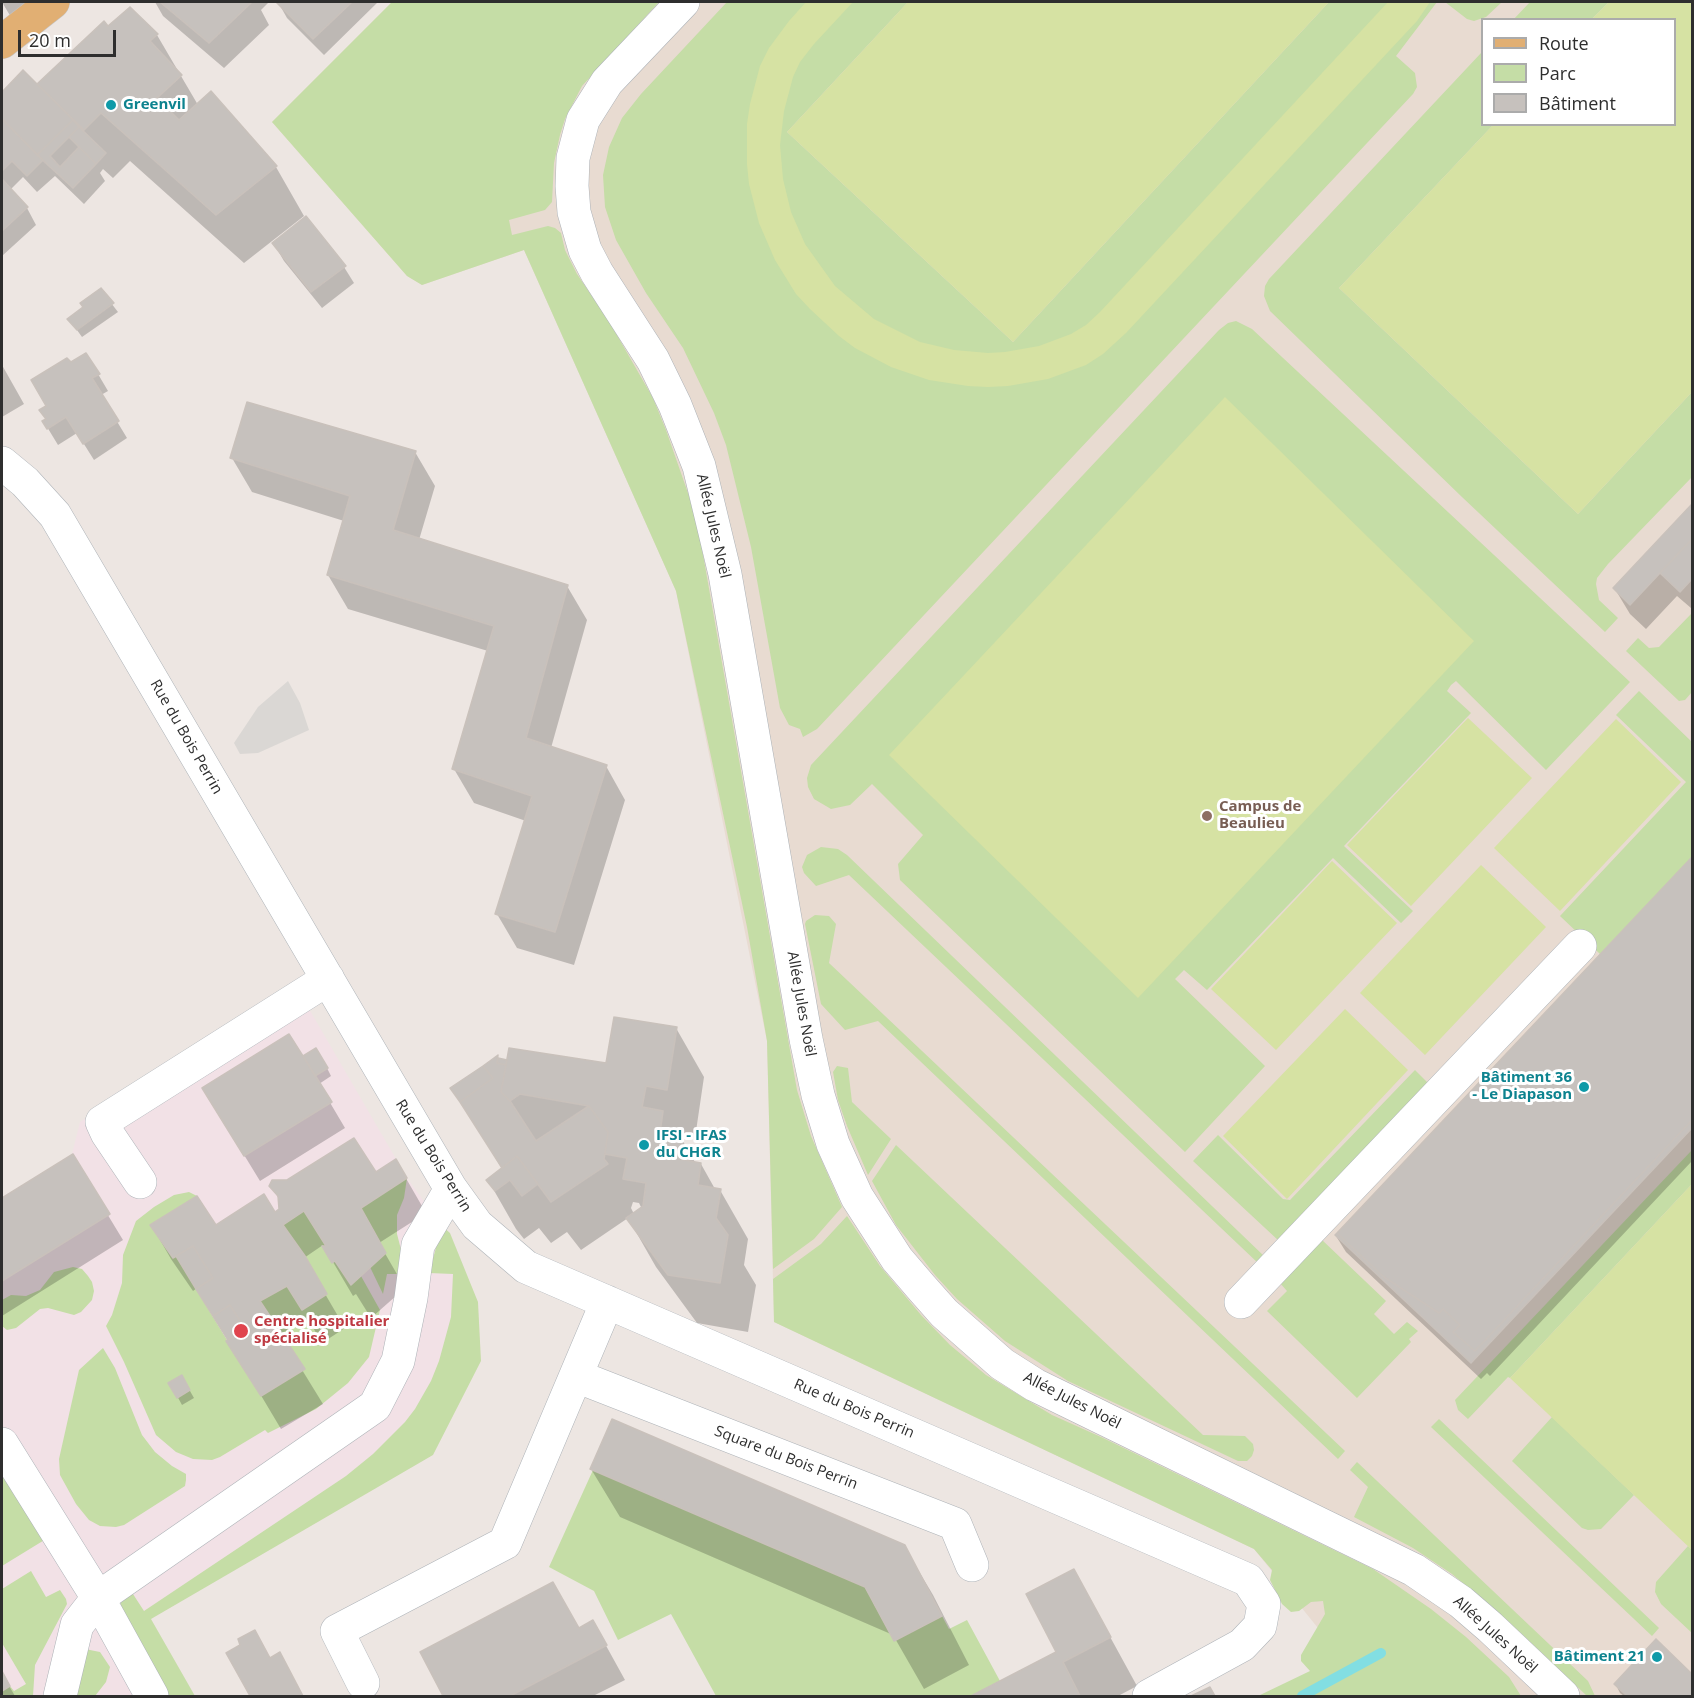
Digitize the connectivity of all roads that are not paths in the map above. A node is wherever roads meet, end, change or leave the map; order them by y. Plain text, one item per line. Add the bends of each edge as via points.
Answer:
1 (19, 2) edge
2 (53, 2) edge
3 (683, 2) edge
4 (2, 15) edge
5 (2, 42) edge
6 (2, 462) edge
7 (1580, 946) dead end
8 (328, 979) junction
9 (140, 1182) dead end
10 (451, 1189) junction
11 (607, 1302) junction
12 (1241, 1302) dead end
13 (576, 1376) junction
14 (2, 1444) edge
15 (972, 1565) dead end
16 (98, 1598) junction
17 (363, 1683) dead end
18 (60, 1696) edge
19 (152, 1696) edge
20 (1149, 1696) edge
21 (1563, 1696) edge

1 - 4 main road
2 - 5 main road
3 - 21 street, Allée Jules Noël via 607,82 583,120 573,158 574,212 585,250 653,360 699,466 725,574 818,1095 833,1144 857,1197 897,1259 921,1287 1002,1364 1035,1385 1414,1570 1461,1602
6 - 8 street, Rue du Bois Perrin via 55,514
7 - 12 street
8 - 9 street via 102,1122
8 - 10 street, Rue du Bois Perrin
10 - 11 street, Rue du Bois Perrin via 477,1225 526,1267
10 - 16 street via 418,1245 398,1361 375,1406
11 - 13 street
11 - 20 street, Rue du Bois Perrin via 1248,1580 1264,1605 1260,1626 1242,1645
13 - 15 street, Square du Bois Perrin via 955,1524
13 - 17 street via 505,1543 337,1631
14 - 16 street
16 - 18 street via 77,1625
16 - 19 street

